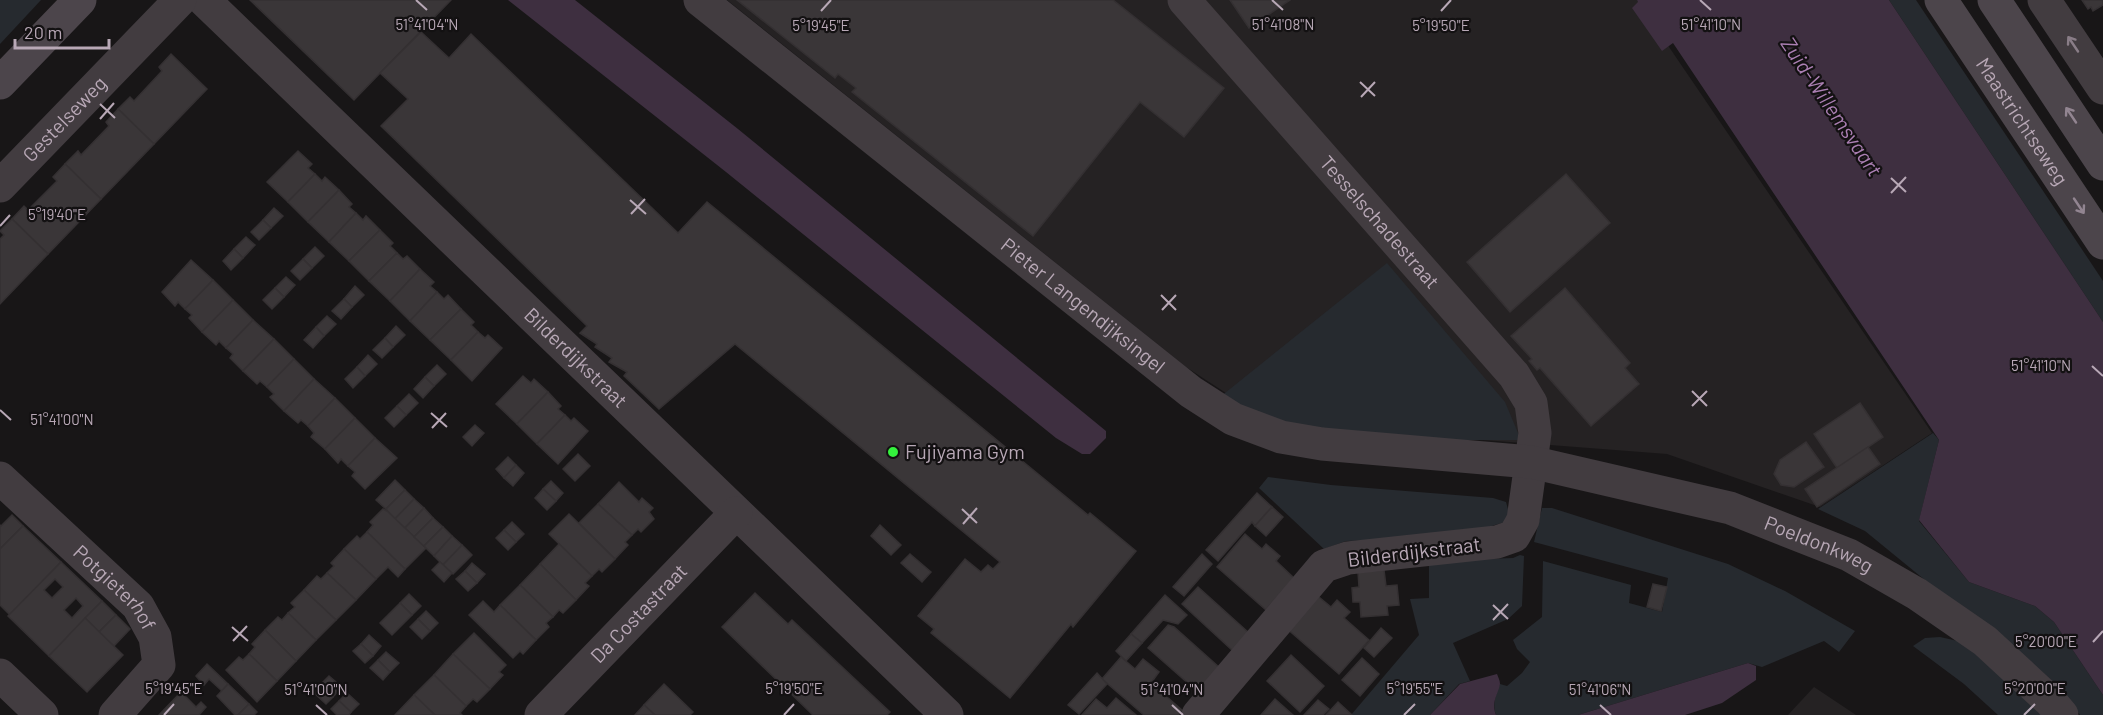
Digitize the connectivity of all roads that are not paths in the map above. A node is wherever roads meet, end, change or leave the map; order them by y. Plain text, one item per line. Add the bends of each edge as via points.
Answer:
1 (80, 0) edge
2 (180, 0) edge
3 (204, 0) edge
4 (700, 0) edge
5 (1184, 0) edge
6 (1941, 0) edge
7 (1994, 0) edge
8 (2044, 0) edge
9 (0, 83) edge
10 (2103, 88) edge
11 (2103, 164) edge
12 (0, 186) edge
13 (2103, 243) edge
14 (1531, 462) junction
15 (0, 478) edge
16 (736, 513) junction
17 (0, 675) edge
18 (42, 715) edge
19 (115, 715) edge
20 (541, 715) edge
21 (947, 715) edge
22 (1198, 715) edge
23 (2062, 715) edge

1 - 9 main road
2 - 12 street, Gestelseweg
3 - 16 street, Bilderdijkstraat
4 - 14 street, Pieter Langendijksingel via 1191,392 1233,419 1281,436 1322,444
5 - 14 street, Tesselschadestraat via 1514,375 1532,403 1535,433
6 -> 13 main road, Maastrichtseweg
11 -> 7 main road
10 -> 8 street
14 - 22 street, Bilderdijkstraat via 1523,520 1514,536 1497,542 1348,558 1324,567
14 - 23 street, Poeldonkweg via 1730,508 1850,555 1917,594 1985,641
15 - 19 street, Potgieterhof via 138,606 155,637 159,665
16 - 20 street, Da Costastraat
16 - 21 street, Bilderdijkstraat
17 - 18 street

